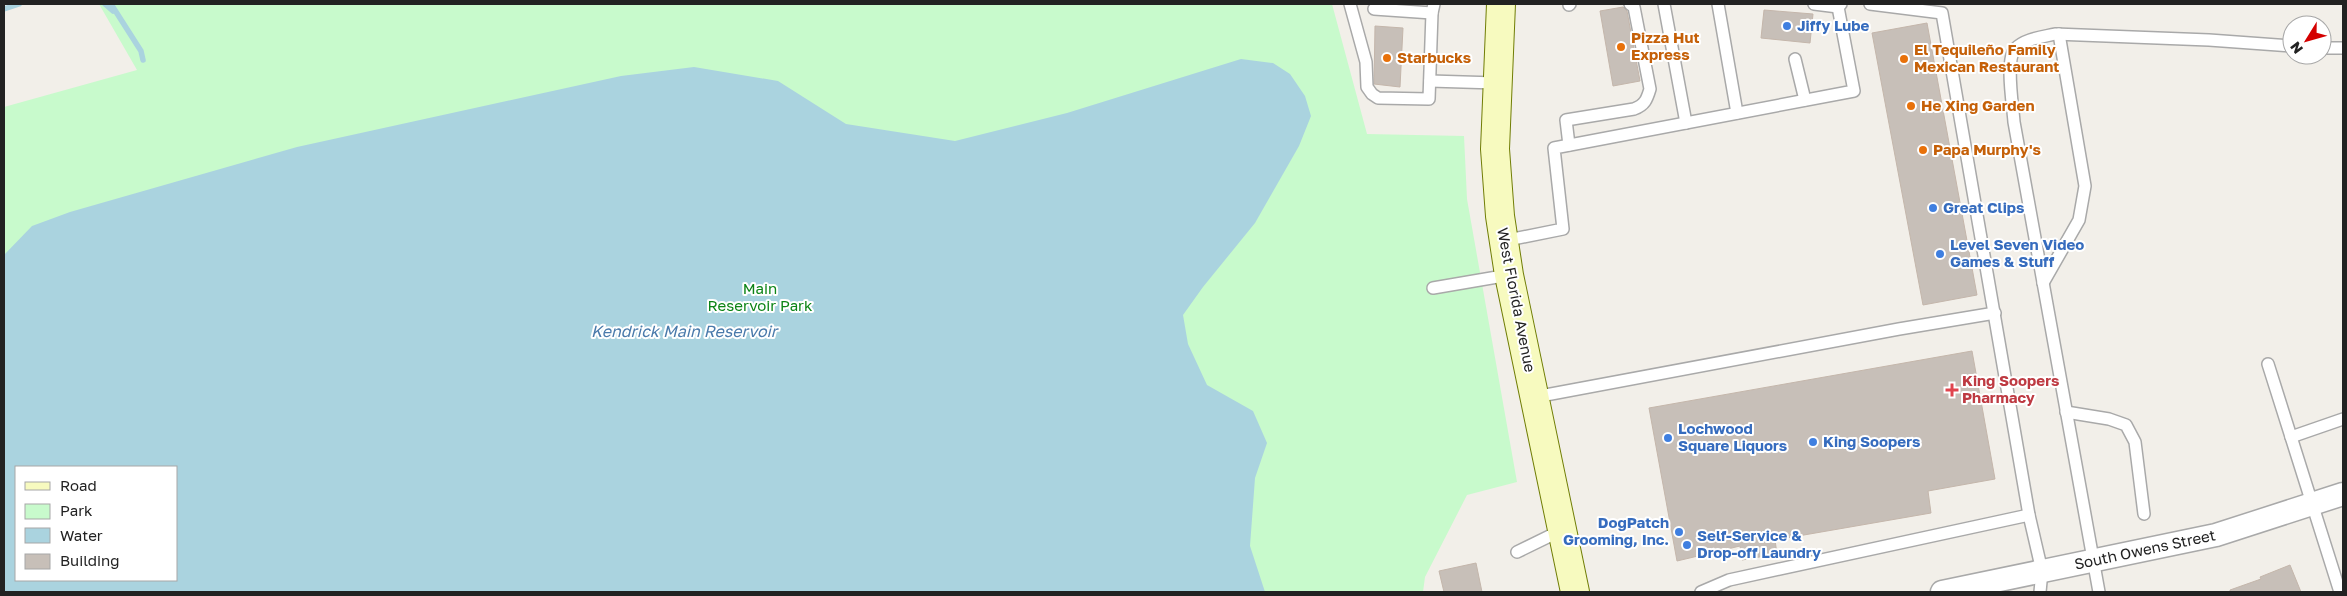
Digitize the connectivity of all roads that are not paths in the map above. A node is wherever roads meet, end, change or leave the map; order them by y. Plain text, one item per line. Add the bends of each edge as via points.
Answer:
1 (1350, 4) edge
2 (1501, 4) edge
3 (1630, 4) edge
4 (1664, 4) edge
5 (1718, 4) edge
6 (1814, 4) edge
7 (1870, 4) edge
8 (1840, 5) edge
9 (1433, 8) edge
10 (1374, 10) dead end
11 (2059, 34) junction
12 (2282, 45) edge
13 (1795, 59) dead end
14 (1430, 81) junction
15 (1496, 83) junction
16 (1804, 100) junction
17 (1737, 113) junction
18 (1686, 123) junction
19 (1569, 145) junction
20 (1503, 241) junction
21 (1509, 275) junction
22 (2043, 283) junction
23 (1433, 288) dead end
24 (1995, 313) junction
25 (2268, 364) dead end
26 (1535, 397) junction
27 (2066, 412) junction
28 (2343, 419) edge
29 (2291, 437) junction
30 (2343, 494) edge
31 (2312, 504) junction
32 (2144, 514) dead end
33 (2029, 516) junction
34 (1562, 530) junction
35 (1517, 552) dead end
36 (2094, 561) junction
37 (2041, 582) edge
38 (1575, 592) edge
39 (1701, 592) edge
40 (1942, 592) edge
41 (2099, 592) edge
42 (2340, 592) edge

1 - 14 lane via 1366,62 1367,87 1372,94 1378,98 1429,98
2 - 15 street, West Florida Avenue
3 - 19 lane via 1634,7 1650,89 1647,100 1634,109 1566,120
4 - 18 lane
5 - 17 lane
6 - 8 lane
7 - 24 lane via 1942,13
8 - 16 lane via 1854,90
9 - 10 lane
9 - 14 lane
11 - 12 lane
11 - 22 lane via 2085,186 2079,220
11 - 22 lane via 2032,39 2015,48 2010,58 2014,122
13 - 16 lane
14 - 15 lane
15 - 20 street, West Florida Avenue via 1495,149
16 - 17 lane
17 - 18 lane
18 - 19 lane
19 - 20 lane via 1554,148 1563,229
20 - 21 street, West Florida Avenue
21 - 23 lane
21 - 26 street, West Florida Avenue
22 - 27 lane
24 - 26 lane
24 - 33 lane
25 - 29 lane
26 - 34 street, West Florida Avenue
27 - 32 lane via 2126,425 2135,442
27 - 36 lane
28 - 29 lane
29 - 31 lane
30 - 31 street, South Owens Street
31 - 36 street, South Owens Street via 2216,535
31 - 42 lane
33 - 37 lane
33 - 39 lane via 1729,580
34 - 35 lane
34 - 38 street, West Florida Avenue
36 - 37 street, South Owens Street
36 - 41 lane
37 - 40 street, South Owens Street

